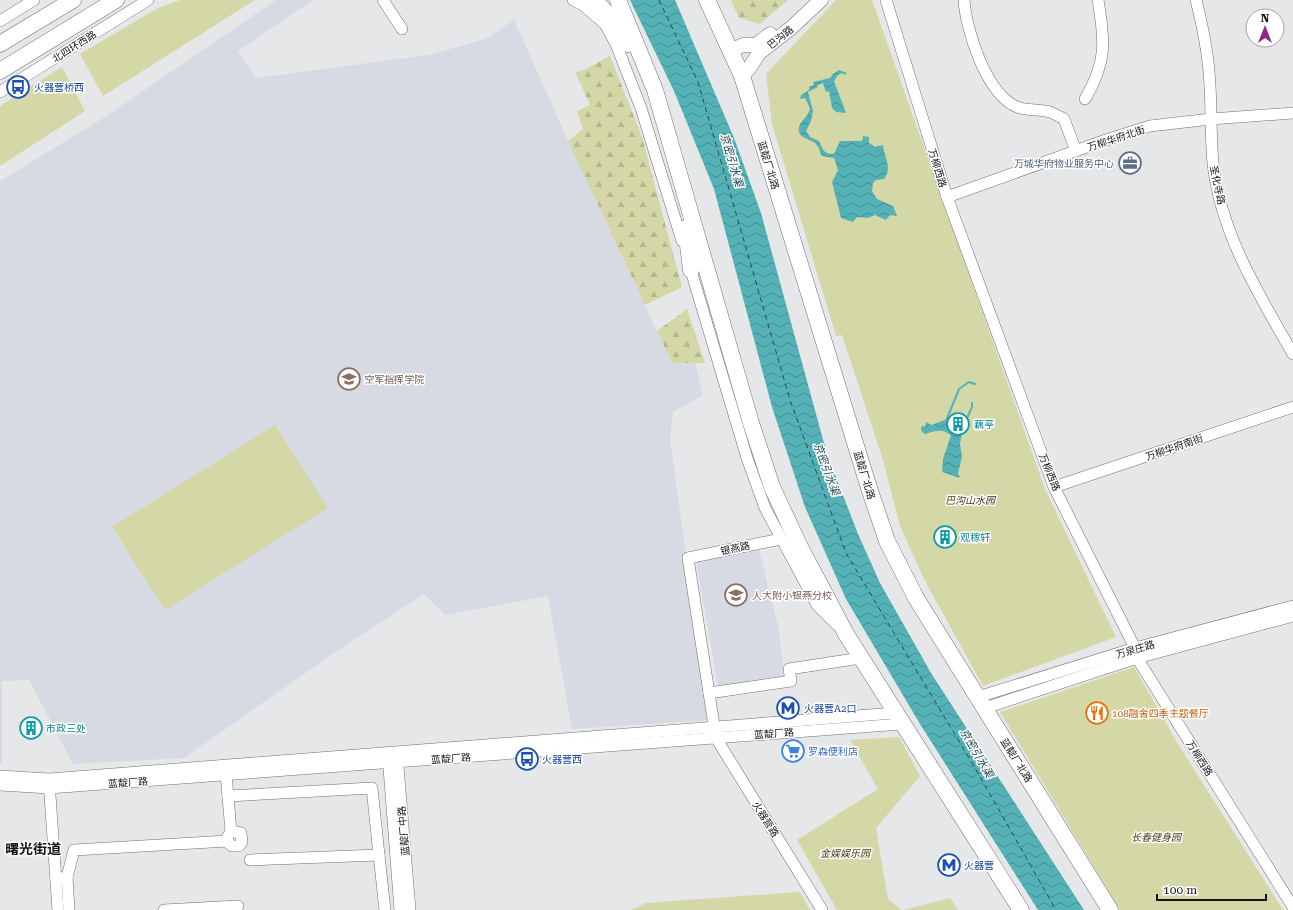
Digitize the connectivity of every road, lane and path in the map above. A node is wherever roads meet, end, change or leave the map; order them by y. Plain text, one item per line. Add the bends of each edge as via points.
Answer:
1 (34, 0) edge
2 (73, 0) edge
3 (116, 0) edge
4 (148, 0) edge
5 (158, 0) edge
6 (383, 0) edge
7 (573, 0) edge
8 (591, 0) edge
9 (618, 0) edge
10 (707, 0) edge
11 (809, 0) edge
12 (821, 0) edge
13 (886, 0) edge
14 (964, 0) edge
15 (1098, 0) edge
16 (1196, 0) edge
17 (136, 8) junction
18 (0, 21) edge
19 (402, 29) dead end
20 (0, 44) edge
21 (730, 52) junction
22 (0, 71) edge
23 (742, 76) junction
24 (655, 90) junction
25 (0, 92) edge
26 (1085, 99) dead end
27 (1293, 113) edge
28 (1210, 119) junction
29 (1076, 151) junction
30 (680, 181) junction
31 (947, 197) junction
32 (691, 270) junction
33 (1293, 354) edge
34 (1293, 407) edge
35 (1054, 487) junction
36 (781, 539) junction
37 (688, 558) joint
38 (1293, 606) edge
39 (1293, 616) edge
40 (846, 634) junction
41 (1136, 653) junction
42 (861, 658) junction
43 (709, 693) junction
44 (981, 703) junction
45 (898, 718) junction
46 (714, 726) junction
47 (716, 738) junction
48 (393, 757) junction
49 (224, 770) junction
50 (0, 776) edge
51 (0, 784) edge
52 (49, 784) junction
53 (228, 796) junction
54 (379, 855) junction
55 (250, 860) dead end
56 (61, 878) junction
57 (404, 898) junction
58 (385, 905) edge
59 (238, 906) dead end
60 (1293, 907) edge
61 (58, 910) edge
62 (69, 910) edge
63 (164, 910) edge
64 (400, 910) edge
65 (410, 910) edge
66 (822, 910) edge
67 (1021, 910) edge
68 (1110, 910) edge

1 - 18 street
2 - 20 highway
3 - 22 highway, 北四环西路
4 - 17 street, 北四环西路
5 - 17 street
6 - 19 street
7 - 32 street via 605,24 616,44 658,158
8 - 24 highway via 611,18
9 - 24 highway
10 - 21 highway, 蓝靛厂北路
11 - 21 main road, 巴沟路 via 756,45 743,45
12 - 23 main road, 巴沟路 via 759,53
13 - 31 street, 万柳西路
14 - 29 street via 970,32 985,72 998,91 1017,107 1050,112 1064,119
15 - 26 street via 1103,30 1102,60 1096,80
16 - 28 street, 圣化寺路 via 1209,73
17 - 25 street, 北四环西路
21 - 23 highway, 蓝靛厂北路
23 - 44 highway, 蓝靛厂北路 via 887,541 916,598
24 - 30 highway
27 - 28 street, 万柳华府北街
28 - 29 street, 万柳华府北街 via 1150,126
28 - 33 street, 圣化寺路 via 1213,164 1220,202 1232,236 1251,278
29 - 31 street, 万柳华府北街
30 - 32 highway
30 - 40 highway via 772,487
31 - 35 street, 万柳西路
32 - 36 street via 747,458 765,508
34 - 35 street, 万柳华府南街
35 - 41 street, 万柳西路
36 - 37 street, 银燕路
36 - 40 street via 817,604
37 - 43 street, 火器营路
38 - 41 street, 万泉庄路
39 - 41 street, 万泉庄路
40 - 42 highway
41 - 44 street, 万泉庄路
41 - 60 street, 万柳西路
42 - 43 street via 789,669 791,681
42 - 45 highway
43 - 46 street, 火器营路
44 - 68 highway, 蓝靛厂北路
45 - 46 street, 蓝靛厂路
45 - 47 street, 蓝靛厂路
45 - 67 highway
46 - 47 street, 火器营路
46 - 48 street, 蓝靛厂路
47 - 48 street, 蓝靛厂路
47 - 66 street, 火器营路
48 - 49 street, 蓝靛厂路
48 - 57 street, 蓝靛厂中路
49 - 52 street, 蓝靛厂路
49 - 53 street
50 - 52 street, 蓝靛厂路
51 - 52 street, 蓝靛厂路
52 - 56 street
53 - 54 street via 372,788
53 - 56 street via 229,836 74,850
54 - 55 street
54 - 58 street
56 - 61 street
56 - 62 street
57 - 58 street
57 - 64 street, 蓝靛厂中路
57 - 65 street, 蓝靛厂中路
59 - 63 street

